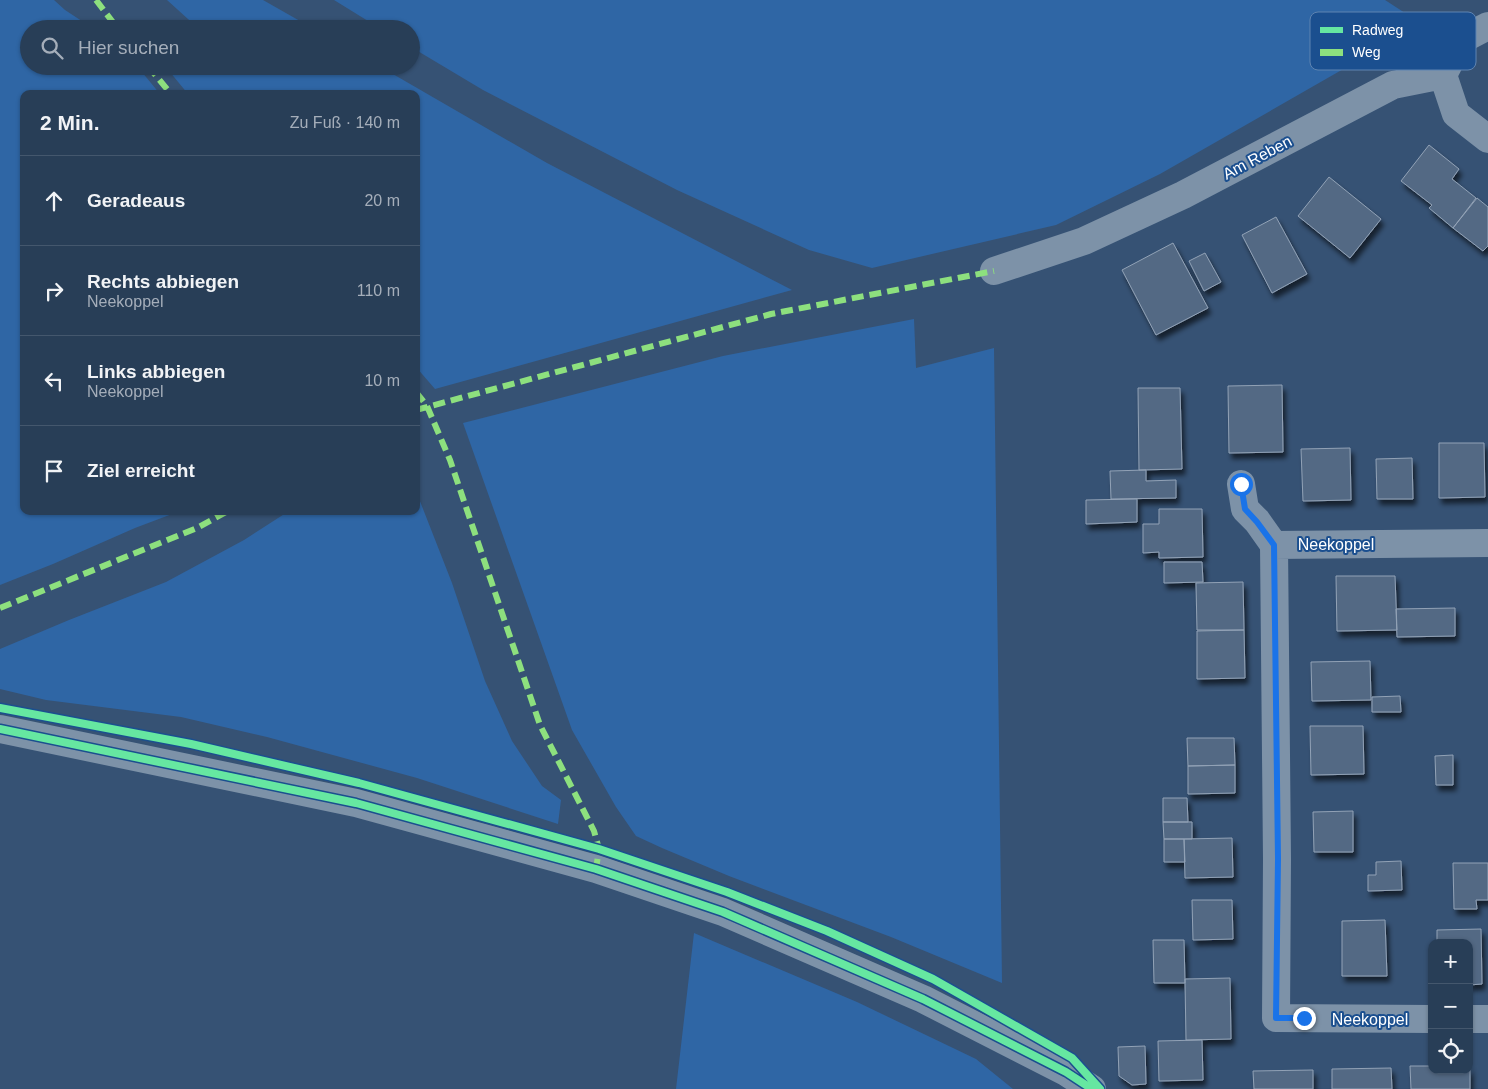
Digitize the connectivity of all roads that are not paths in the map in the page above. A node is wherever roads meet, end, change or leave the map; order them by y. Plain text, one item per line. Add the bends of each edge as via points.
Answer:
1 (1488, 26) edge
2 (1476, 32) edge
3 (1446, 70) edge
4 (1443, 75) junction
5 (1488, 140) edge
6 (994, 271) dead end
7 (1241, 484) dead end
8 (1488, 543) edge
9 (1274, 545) junction
10 (0, 729) edge
11 (1428, 1019) edge
12 (1473, 1019) edge
13 (1488, 1019) edge
14 (1092, 1089) edge

1 - 2 street
3 - 4 street
4 - 5 street via 1456,114
4 - 6 street, Am Reben via 1393,85 1183,196 1084,241
7 - 9 street via 1245,509
8 - 9 street, Neekoppel
9 - 11 street, Neekoppel via 1278,859 1276,1018
10 - 14 street via 356,803 596,869 723,912 923,999 1066,1072
12 - 13 street

